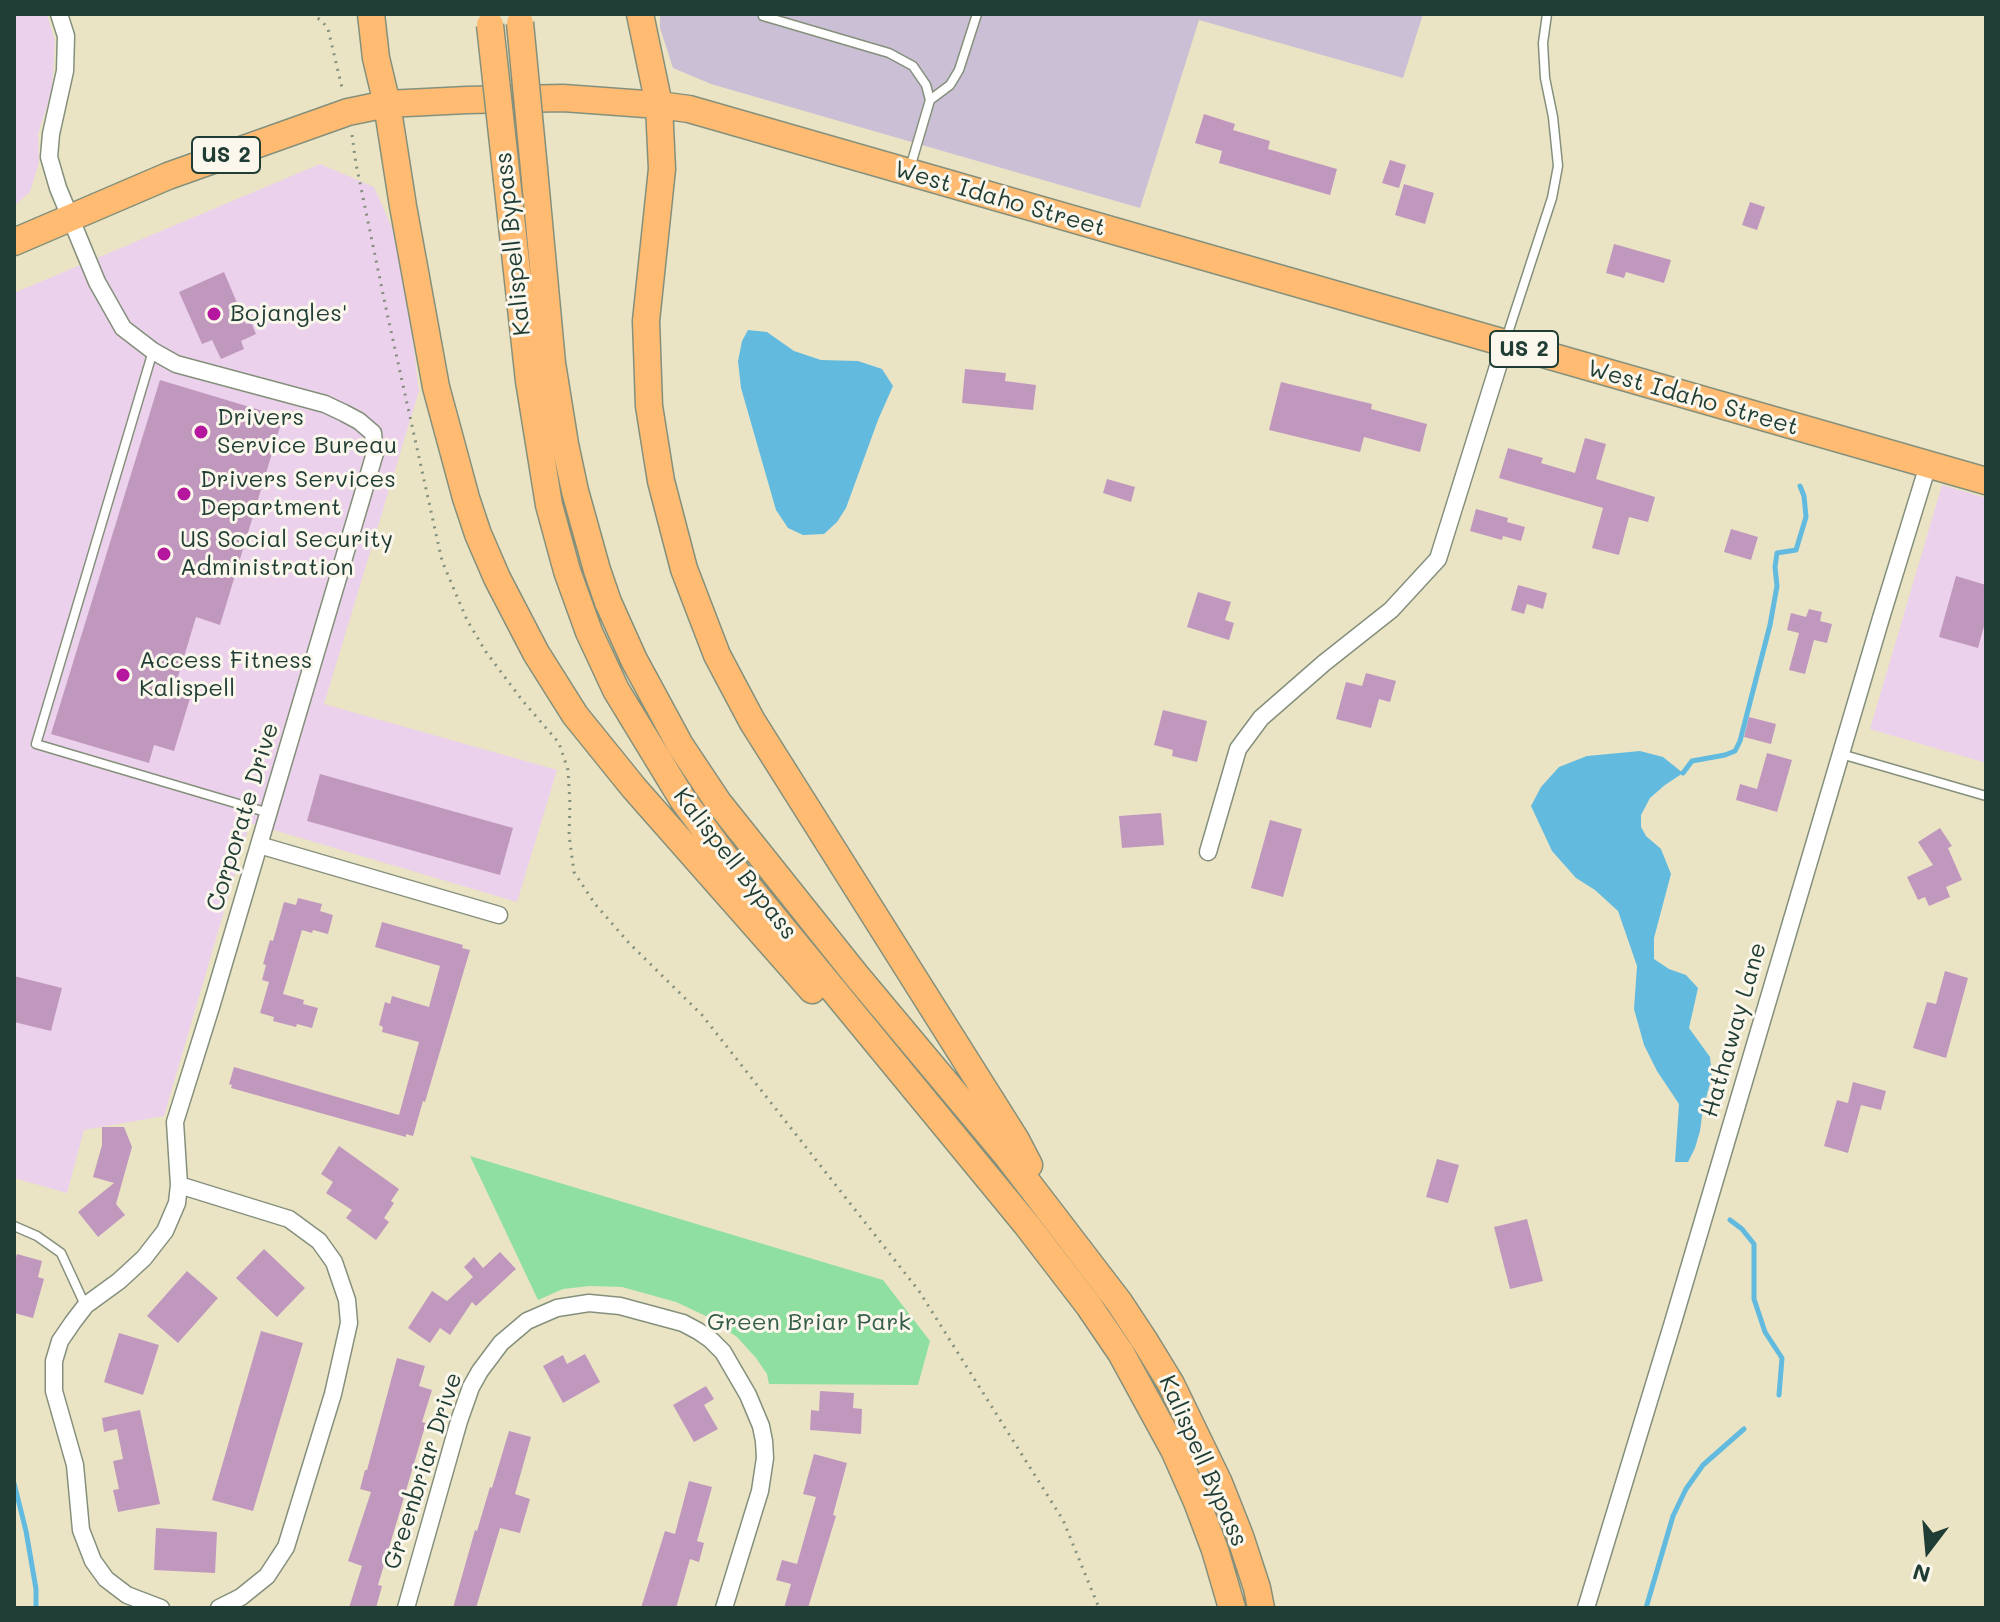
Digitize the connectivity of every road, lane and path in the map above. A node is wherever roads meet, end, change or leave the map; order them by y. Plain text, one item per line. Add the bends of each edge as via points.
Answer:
1 (59, 14) edge
2 (311, 14) edge
3 (371, 14) edge
4 (640, 14) edge
5 (977, 14) edge
6 (1547, 14) edge
7 (763, 16) dead end
8 (519, 19) edge
9 (490, 20) edge
10 (930, 100) junction
11 (387, 104) junction
12 (659, 105) junction
13 (348, 112) junction
14 (908, 172) junction
15 (69, 217) junction
16 (14, 242) edge
17 (1505, 344) junction
18 (153, 351) junction
19 (1928, 465) junction
20 (1986, 481) edge
21 (1841, 754) junction
22 (1986, 796) edge
23 (269, 813) junction
24 (259, 845) junction
25 (1208, 852) dead end
26 (499, 915) dead end
27 (911, 1083) junction
28 (179, 1185) junction
29 (14, 1226) edge
30 (1063, 1228) junction
31 (86, 1305) junction
32 (161, 1608) edge
33 (219, 1608) edge
34 (406, 1608) edge
35 (724, 1608) edge
36 (1099, 1608) edge
37 (1232, 1608) edge
38 (1261, 1608) edge
39 (1586, 1608) edge

1 - 15 street, Corporate Drive via 66,36 65,71 49,157
2 - 13 path via 328,29
3 - 11 highway
4 - 12 highway
5 - 10 lane via 959,70
6 - 17 lane via 1545,78 1558,166
7 - 10 lane via 889,53 913,66
8 - 30 highway, Kalispell Bypass, bridge via 552,363 575,491 614,617 680,745 718,802
9 - 27 highway, Kalispell Bypass, bridge via 535,427 567,571 601,660 645,740 710,838
10 - 14 lane
11 - 12 highway, West Idaho Street / US 2 via 563,98
11 - 13 highway, West Idaho Street / US 2
11 - 27 highway via 448,437 478,534 519,621 575,715 634,788 832,1012
12 - 14 highway, West Idaho Street / US 2
12 - 30 highway via 662,169 646,321 647,378 661,481 694,598 752,721 1016,1140
13 - 15 highway, West Idaho Street / US 2
13 - 36 path via 442,561 486,652 559,743 568,770 574,872 621,934 702,1015 919,1291 1063,1520
14 - 17 highway, West Idaho Street / US 2
15 - 16 highway, West Idaho Street / US 2
15 - 18 street, Corporate Drive via 123,328
17 - 19 highway, West Idaho Street / US 2
17 - 25 street via 1438,559 1391,610 1261,718 1238,749
18 - 23 street, Corporate Drive via 176,364 325,404 373,433 369,478
18 - 23 lane via 36,744
19 - 20 highway, West Idaho Street / US 2
19 - 21 street, Hathaway Lane
21 - 22 lane
21 - 39 street, Hathaway Lane
23 - 24 street, Corporate Drive
24 - 26 street
24 - 28 street, Corporate Drive via 175,1122
27 - 37 highway, Kalispell Bypass via 1057,1263 1121,1353 1197,1502
28 - 31 street, Corporate Drive via 165,1231 144,1258
28 - 33 street via 289,1219 319,1241 334,1262 347,1300 349,1323 333,1394 286,1547 267,1576
29 - 31 lane via 61,1253
30 - 38 highway, Kalispell Bypass via 1171,1384 1219,1483
31 - 32 street, Corporate Drive via 60,1341 53,1371 75,1465 81,1530 106,1579 127,1595
34 - 35 street, Greenbriar Drive via 459,1421 480,1371 527,1321 557,1308 589,1303 620,1306 698,1331 723,1352 748,1395 761,1426 765,1458

